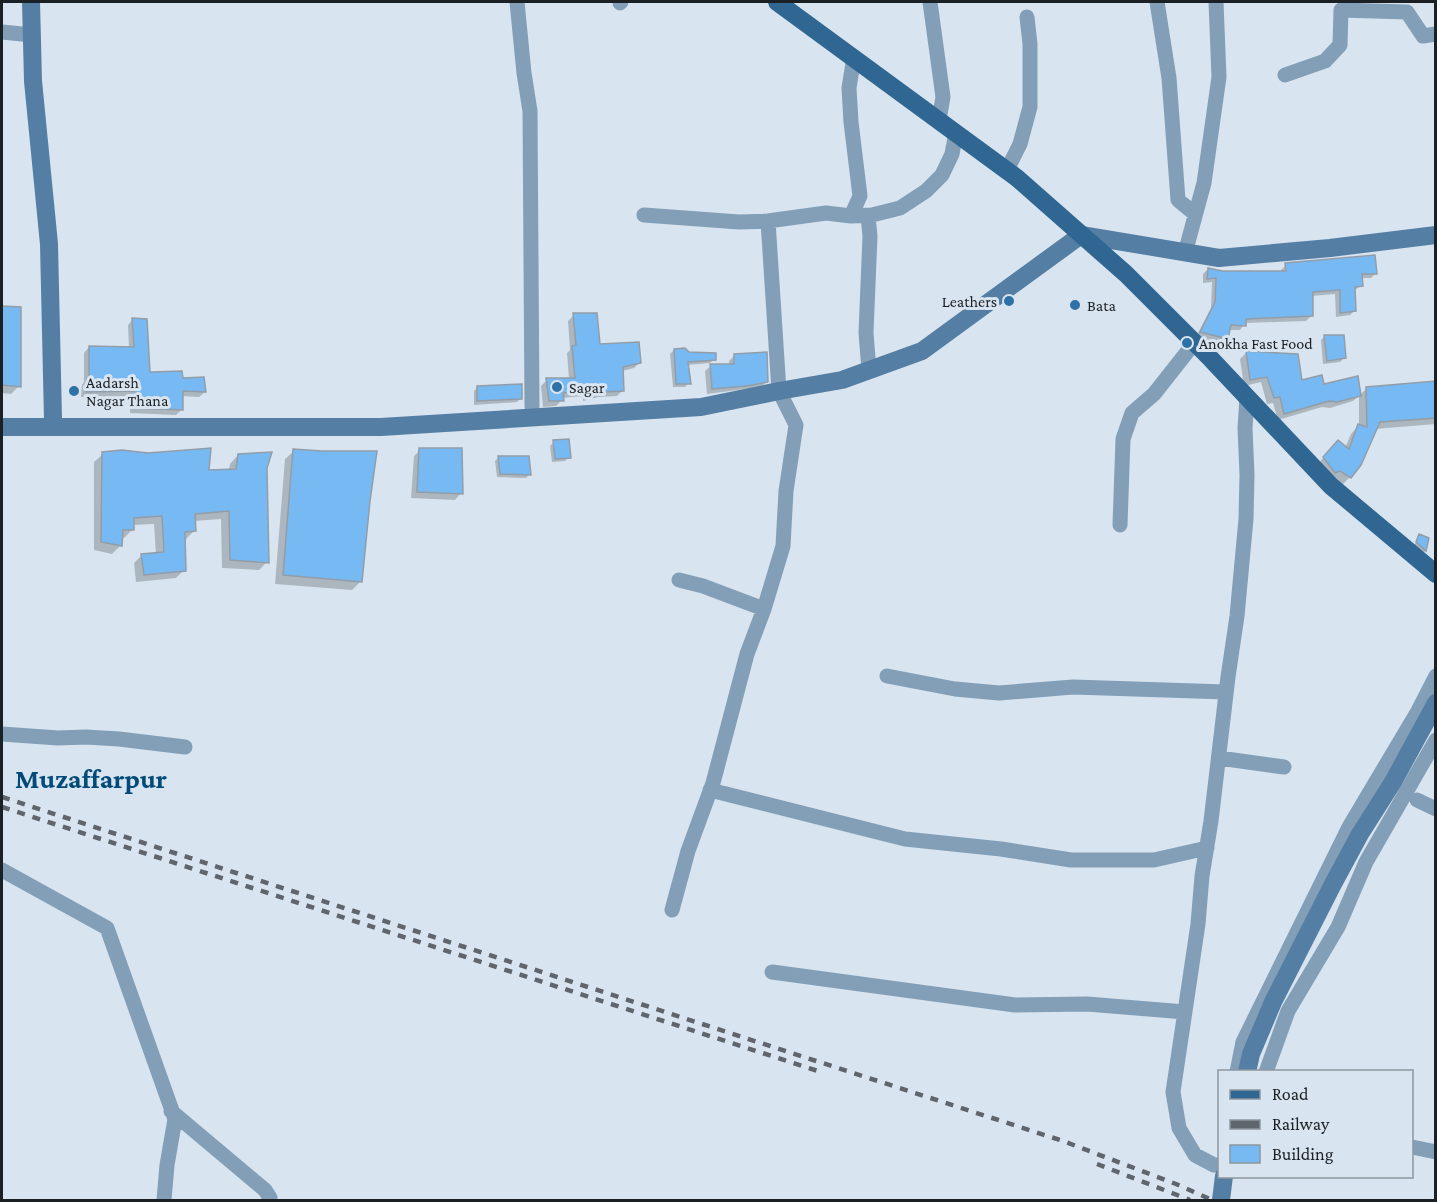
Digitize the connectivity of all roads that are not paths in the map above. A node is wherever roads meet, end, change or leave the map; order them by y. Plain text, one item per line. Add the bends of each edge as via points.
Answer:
1 (31, 2) edge
2 (517, 2) edge
3 (777, 2) edge
4 (930, 2) edge
5 (1157, 2) edge
6 (1216, 2) edge
7 (1027, 17) dead end
8 (2, 32) edge
9 (1436, 34) edge
10 (32, 35) junction
11 (854, 57) junction
12 (1285, 75) dead end
13 (939, 120) junction
14 (956, 133) junction
15 (1007, 170) junction
16 (1195, 214) junction
17 (644, 215) dead end
18 (851, 216) junction
19 (868, 216) junction
20 (768, 221) junction
21 (1081, 235) junction
22 (1436, 235) edge
23 (1185, 253) junction
24 (1195, 342) junction
25 (869, 370) junction
26 (779, 390) junction
27 (1247, 397) junction
28 (532, 407) junction
29 (629, 412) junction
30 (53, 419) junction
31 (2, 430) edge
32 (1120, 525) dead end
33 (1436, 574) edge
34 (679, 580) dead end
35 (764, 609) junction
36 (887, 676) dead end
37 (1436, 676) edge
38 (1226, 692) junction
39 (1436, 703) edge
40 (2, 734) edge
41 (1436, 740) edge
42 (185, 747) dead end
43 (1218, 758) junction
44 (1284, 767) dead end
45 (710, 790) junction
46 (1417, 800) dead end
47 (1436, 809) edge
48 (1207, 848) junction
49 (2, 870) edge
50 (672, 910) dead end
51 (772, 972) dead end
52 (1185, 1012) junction
53 (1237, 1070) edge
54 (1247, 1070) edge
55 (1266, 1070) edge
56 (171, 1111) junction
57 (1413, 1146) edge
58 (1436, 1152) edge
59 (1218, 1165) edge
60 (1224, 1178) edge
61 (164, 1200) edge
62 (269, 1200) edge
63 (1221, 1200) edge

1 - 10 main road
2 - 28 street via 530,111
3 - 11 main road
4 - 13 street via 943,97
5 - 16 street via 1169,78 1178,200
6 - 16 street via 1218,77 1204,183
7 - 15 street via 1030,107 1020,144
8 - 10 street
9 - 12 street via 1423,36 1407,12 1341,10 1340,45 1326,61
10 - 30 main road via 49,244
11 - 13 main road
11 - 18 street via 849,88 850,122 860,196
13 - 14 main road
14 - 15 main road
14 - 19 street via 942,176 900,208
15 - 21 main road
16 - 23 street
17 - 20 street
18 - 19 street
18 - 20 street via 826,213
19 - 25 street
20 - 26 street
21 - 23 main road
21 - 24 main road
21 - 25 main road via 922,351
22 - 23 main road via 1219,258
24 - 27 main road
24 - 32 street via 1154,394 1132,413 1123,439
25 - 26 main road via 842,380
26 - 29 main road via 701,407
26 - 35 street via 796,425 783,546
27 - 33 main road via 1332,486
27 - 38 street via 1246,519
28 - 29 main road via 615,404
28 - 30 main road via 386,418
29 - 31 main road via 381,427
30 - 31 main road
34 - 35 street
35 - 45 street via 747,654
36 - 38 street via 999,693 1073,687
37 - 53 street via 1349,827 1243,1042
38 - 43 street
39 - 54 main road via 1323,904 1273,1002
40 - 42 street via 119,739
41 - 55 street via 1366,862 1338,927 1288,1011
43 - 44 street
43 - 48 street
45 - 48 street via 905,839 1071,860 1154,860
45 - 50 street
46 - 47 street
48 - 52 street
49 - 56 street via 107,928
51 - 52 street via 1015,1005 1087,1004
52 - 59 street via 1173,1092 1179,1128 1195,1155
56 - 61 street via 175,1119
56 - 62 street via 265,1190
57 - 58 street
60 - 63 main road

